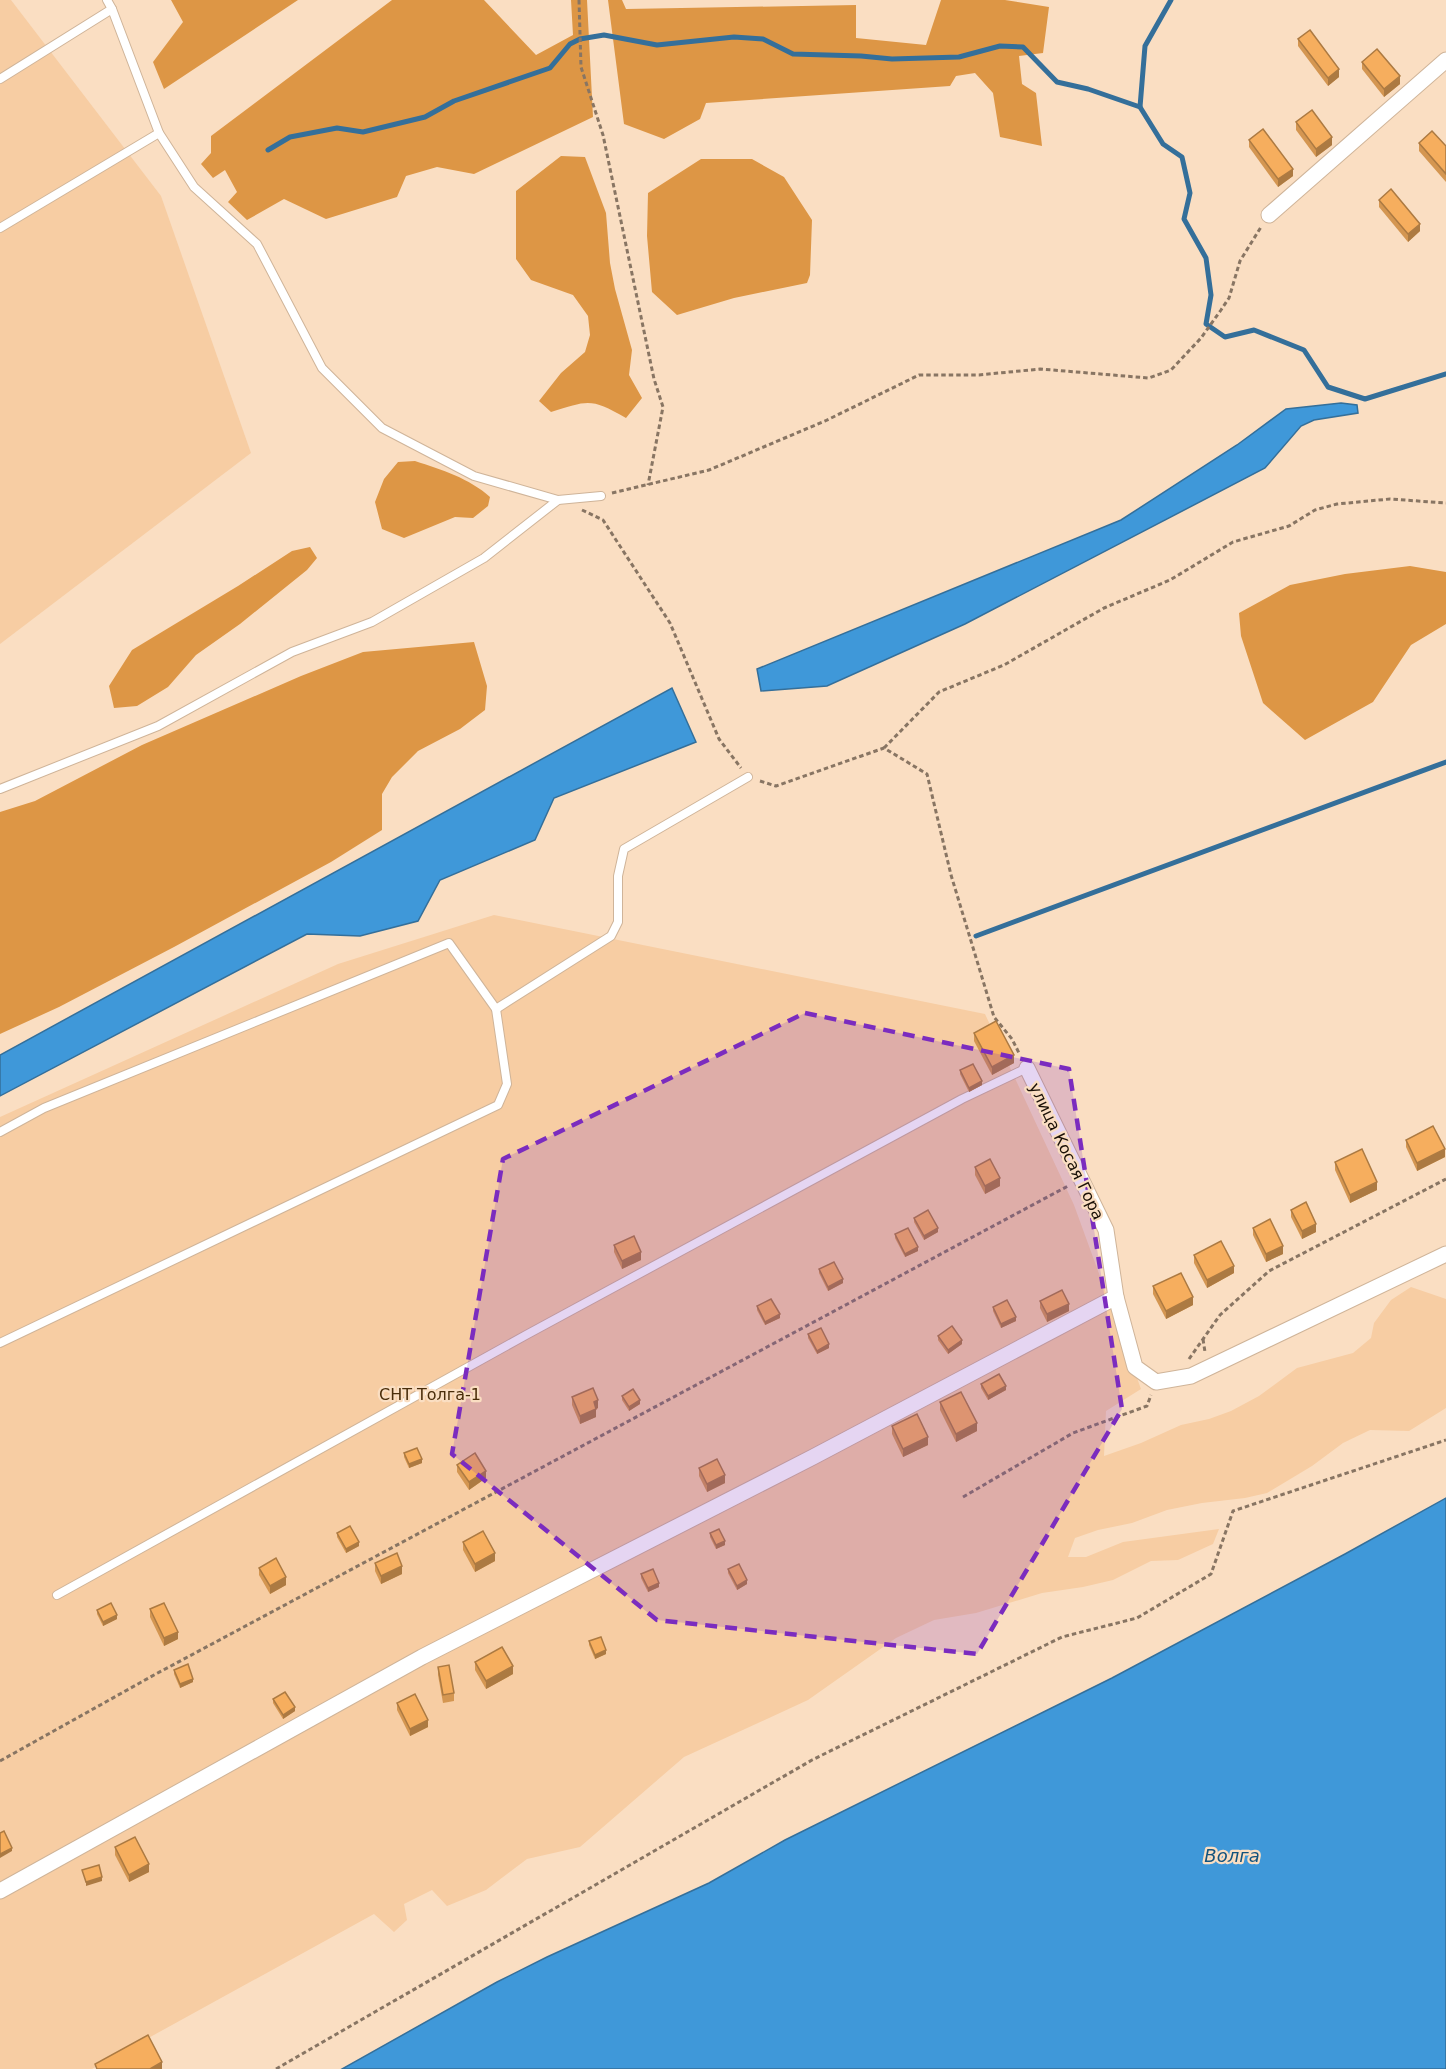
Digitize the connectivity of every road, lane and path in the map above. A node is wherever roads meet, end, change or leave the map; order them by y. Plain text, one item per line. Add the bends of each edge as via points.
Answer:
1 (107, 0) edge
2 (579, 0) edge
3 (112, 9) junction
4 (1446, 60) edge
5 (0, 79) edge
6 (159, 133) junction
7 (1269, 215) joint
8 (0, 228) edge
9 (648, 485) junction
10 (601, 496) joint
11 (558, 500) junction
12 (1446, 503) edge
13 (884, 748) junction
14 (748, 777) junction
15 (0, 789) edge
16 (496, 1009) junction
17 (1027, 1068) junction
18 (0, 1132) edge
19 (1446, 1179) edge
20 (1080, 1180) junction
21 (1446, 1254) edge
22 (1116, 1297) junction
23 (0, 1343) edge
24 (1175, 1380) junction
25 (1156, 1382) junction
26 (1446, 1440) edge
27 (963, 1497) dead end
28 (57, 1595) dead end
29 (0, 1761) edge
30 (0, 1891) edge
31 (276, 2069) edge

1 - 3 lane
2 - 9 path via 581,67 603,135 663,407
3 - 5 lane
3 - 6 lane
4 - 7 street
6 - 8 lane
6 - 11 lane via 194,187 257,244 322,368 382,428 474,476
7 - 9 path via 1240,261 1221,310 1171,370 1149,378 1040,369 919,375 825,421 709,470
9 - 10 path
10 - 11 lane
11 - 14 path via 603,520 670,623 718,739
11 - 15 lane via 484,558 372,622 292,652 158,726
12 - 13 path via 1390,499 1337,504 1315,510 1289,526 1233,542 1170,580 1104,608 1004,664 939,692
13 - 14 path via 776,786
13 - 17 path via 927,774 957,896 994,1017 1012,1039
14 - 16 lane via 624,849 618,876 618,922 611,936
16 - 18 lane via 449,943 44,1108
16 - 23 lane via 507,1084 498,1105
17 - 20 street, улица Косая Гора
17 - 28 lane via 962,1099 536,1329
19 - 24 path via 1269,1271 1220,1315
20 - 22 street, улица Косая Гора via 1106,1230
20 - 29 path
21 - 24 street via 1191,1376
22 - 25 street, улица Косая Гора via 1135,1367
22 - 30 street via 422,1658
24 - 25 street
25 - 27 path via 1147,1406 1073,1433
26 - 31 path via 1233,1511 1211,1574 1137,1618 1062,1637 812,1760

